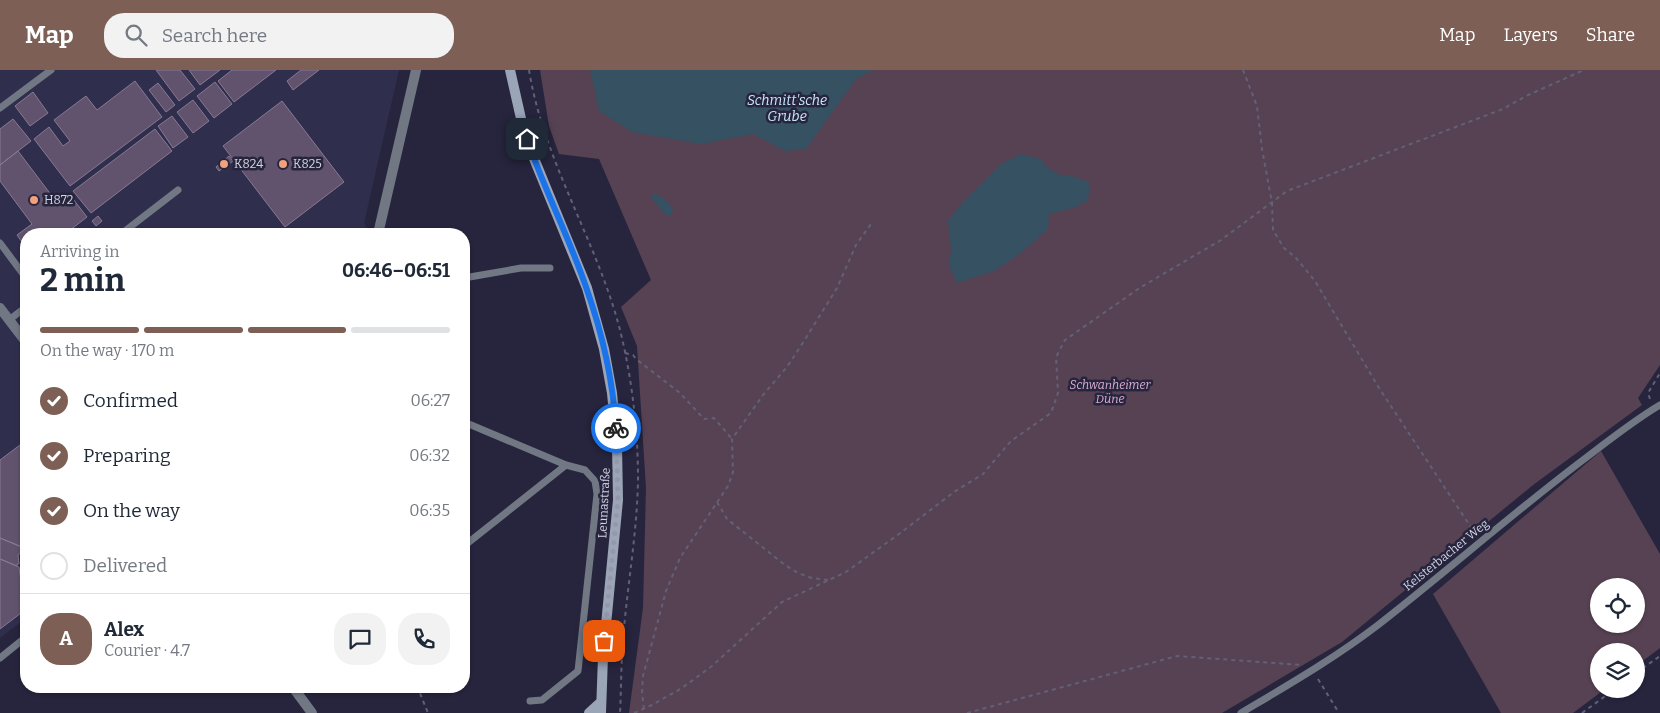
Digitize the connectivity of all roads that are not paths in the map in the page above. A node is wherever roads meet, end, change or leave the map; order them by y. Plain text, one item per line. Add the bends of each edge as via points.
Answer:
1 (51, 70) edge
2 (416, 70) edge
3 (510, 70) edge
4 (0, 108) edge
5 (178, 190) dead end
6 (129, 228) edge
7 (379, 228) edge
8 (0, 243) edge
9 (550, 268) dead end
10 (20, 270) edge
11 (470, 277) edge
12 (0, 308) edge
13 (20, 312) edge
14 (9, 320) junction
15 (0, 327) edge
16 (20, 334) edge
17 (1657, 406) edge
18 (470, 425) edge
19 (566, 465) junction
20 (470, 541) edge
21 (20, 642) edge
22 (0, 658) edge
23 (297, 693) edge
24 (530, 701) dead end
25 (600, 708) edge
26 (312, 713) edge
27 (589, 713) edge
28 (1241, 713) edge

1 - 4 lane
2 - 7 street
3 - 25 main road, Leunastraße via 532,156 587,288 612,393 618,500
5 - 6 lane
8 - 10 lane
9 - 11 lane via 521,268
12 - 14 street
13 - 14 lane
14 - 15 street
14 - 16 street
17 - 28 lane, Kelsterbacher Weg via 1564,474 1343,652
18 - 19 lane
19 - 20 lane
19 - 24 lane via 586,470 595,481 597,494 578,672 542,700
21 - 22 lane
23 - 26 street
25 - 27 main road

